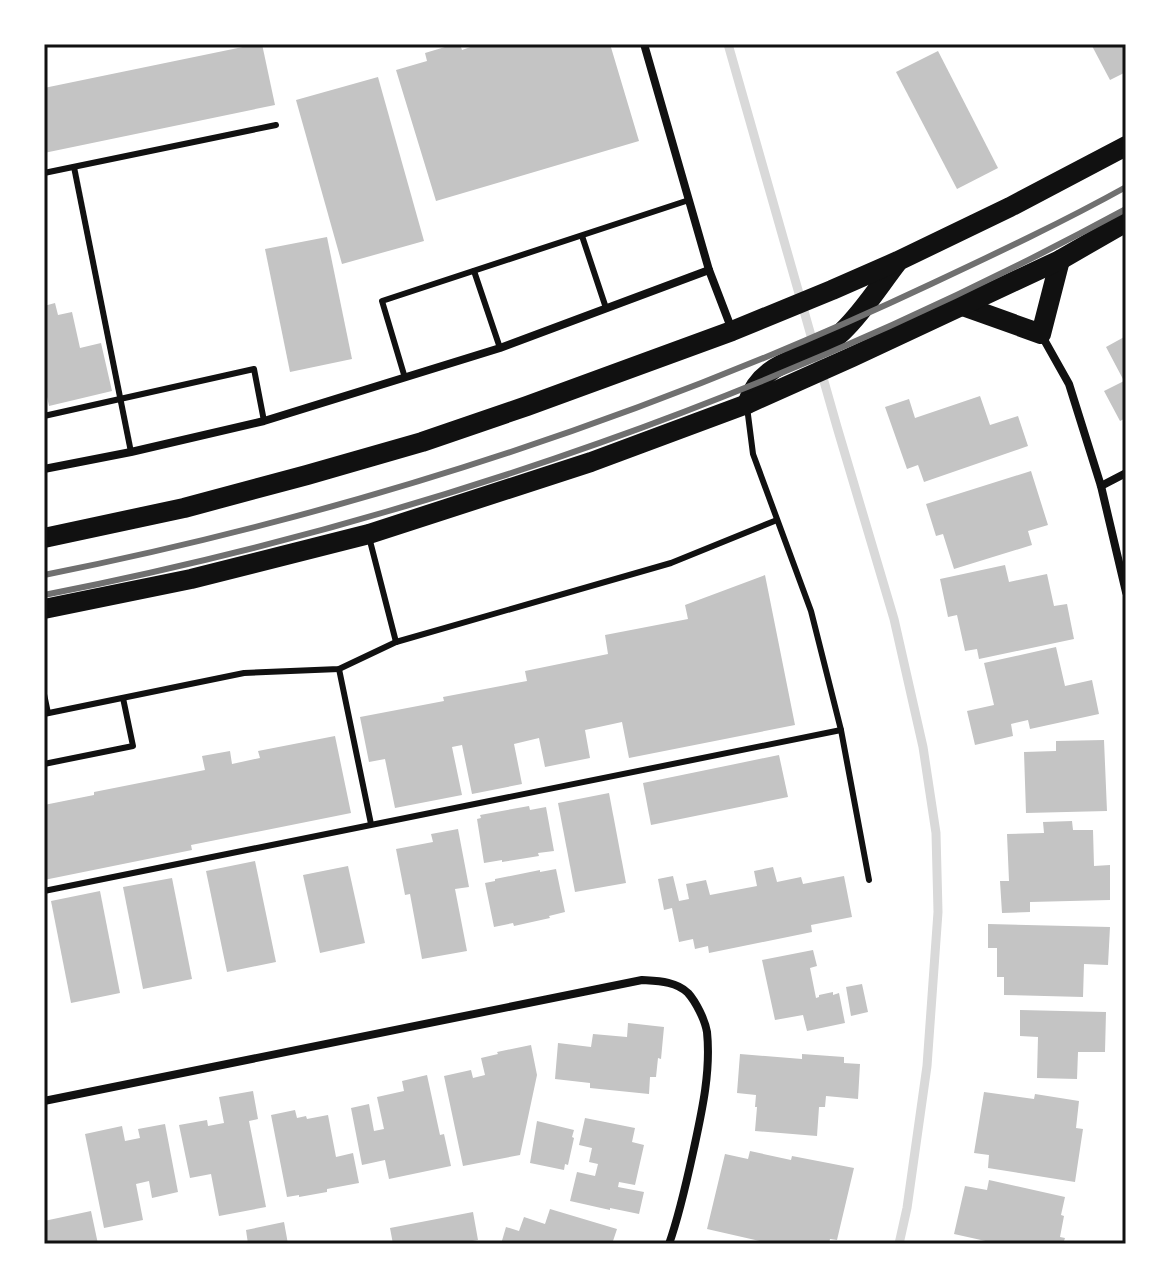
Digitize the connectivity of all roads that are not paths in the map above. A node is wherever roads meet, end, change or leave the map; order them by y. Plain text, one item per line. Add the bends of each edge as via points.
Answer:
1 (644, 44) edge
2 (276, 125) dead end
3 (1126, 146) edge
4 (74, 167) junction
5 (44, 173) edge
6 (689, 200) junction
7 (1126, 222) edge
8 (582, 236) junction
9 (1060, 260) junction
10 (898, 261) junction
11 (709, 270) junction
12 (474, 271) junction
13 (963, 306) junction
14 (606, 308) junction
15 (732, 331) junction
16 (1041, 334) junction
17 (500, 348) junction
18 (405, 378) junction
19 (120, 399) junction
20 (747, 404) junction
21 (44, 416) edge
22 (264, 421) junction
23 (131, 452) junction
24 (44, 469) edge
25 (1126, 473) edge
26 (1101, 486) junction
27 (777, 520) junction
28 (369, 534) junction
29 (44, 538) edge
30 (1126, 592) edge
31 (44, 609) edge
32 (396, 642) junction
33 (339, 669) junction
34 (44, 694) edge
35 (123, 698) junction
36 (46, 713) edge
37 (841, 730) junction
38 (44, 764) edge
39 (371, 824) junction
40 (869, 880) dead end
41 (44, 891) edge
42 (44, 1101) edge
43 (669, 1244) edge

1 - 6 street
2 - 4 lane
3 - 10 main road
4 - 5 lane
4 - 19 lane
6 - 8 lane
6 - 11 street
7 - 9 main road
8 - 12 lane
8 - 14 lane
9 - 13 main road
9 - 16 main road
10 - 15 main road
10 - 20 main road via 844,331 762,375
11 - 14 street
11 - 15 street
12 - 17 lane
12 - 18 lane via 382,301
13 - 16 main road
13 - 20 main road
14 - 17 street
15 - 29 main road via 422,442 184,508
16 - 26 street via 1069,384
17 - 18 street
18 - 22 street
19 - 21 lane
19 - 22 lane via 254,369
19 - 23 lane
20 - 27 lane via 753,454
20 - 28 main road via 591,462
22 - 23 street
23 - 24 street
25 - 26 street
26 - 30 street
27 - 32 lane via 671,563
27 - 37 lane via 811,611
28 - 31 main road
28 - 32 lane
32 - 33 lane
33 - 35 lane via 244,673
33 - 39 lane
34 - 36 lane
35 - 36 lane
35 - 38 lane via 133,746
37 - 39 lane
37 - 40 lane
39 - 41 lane
42 - 43 street via 642,980 667,982 687,992 697,1008 706,1028 707,1049 704,1100

